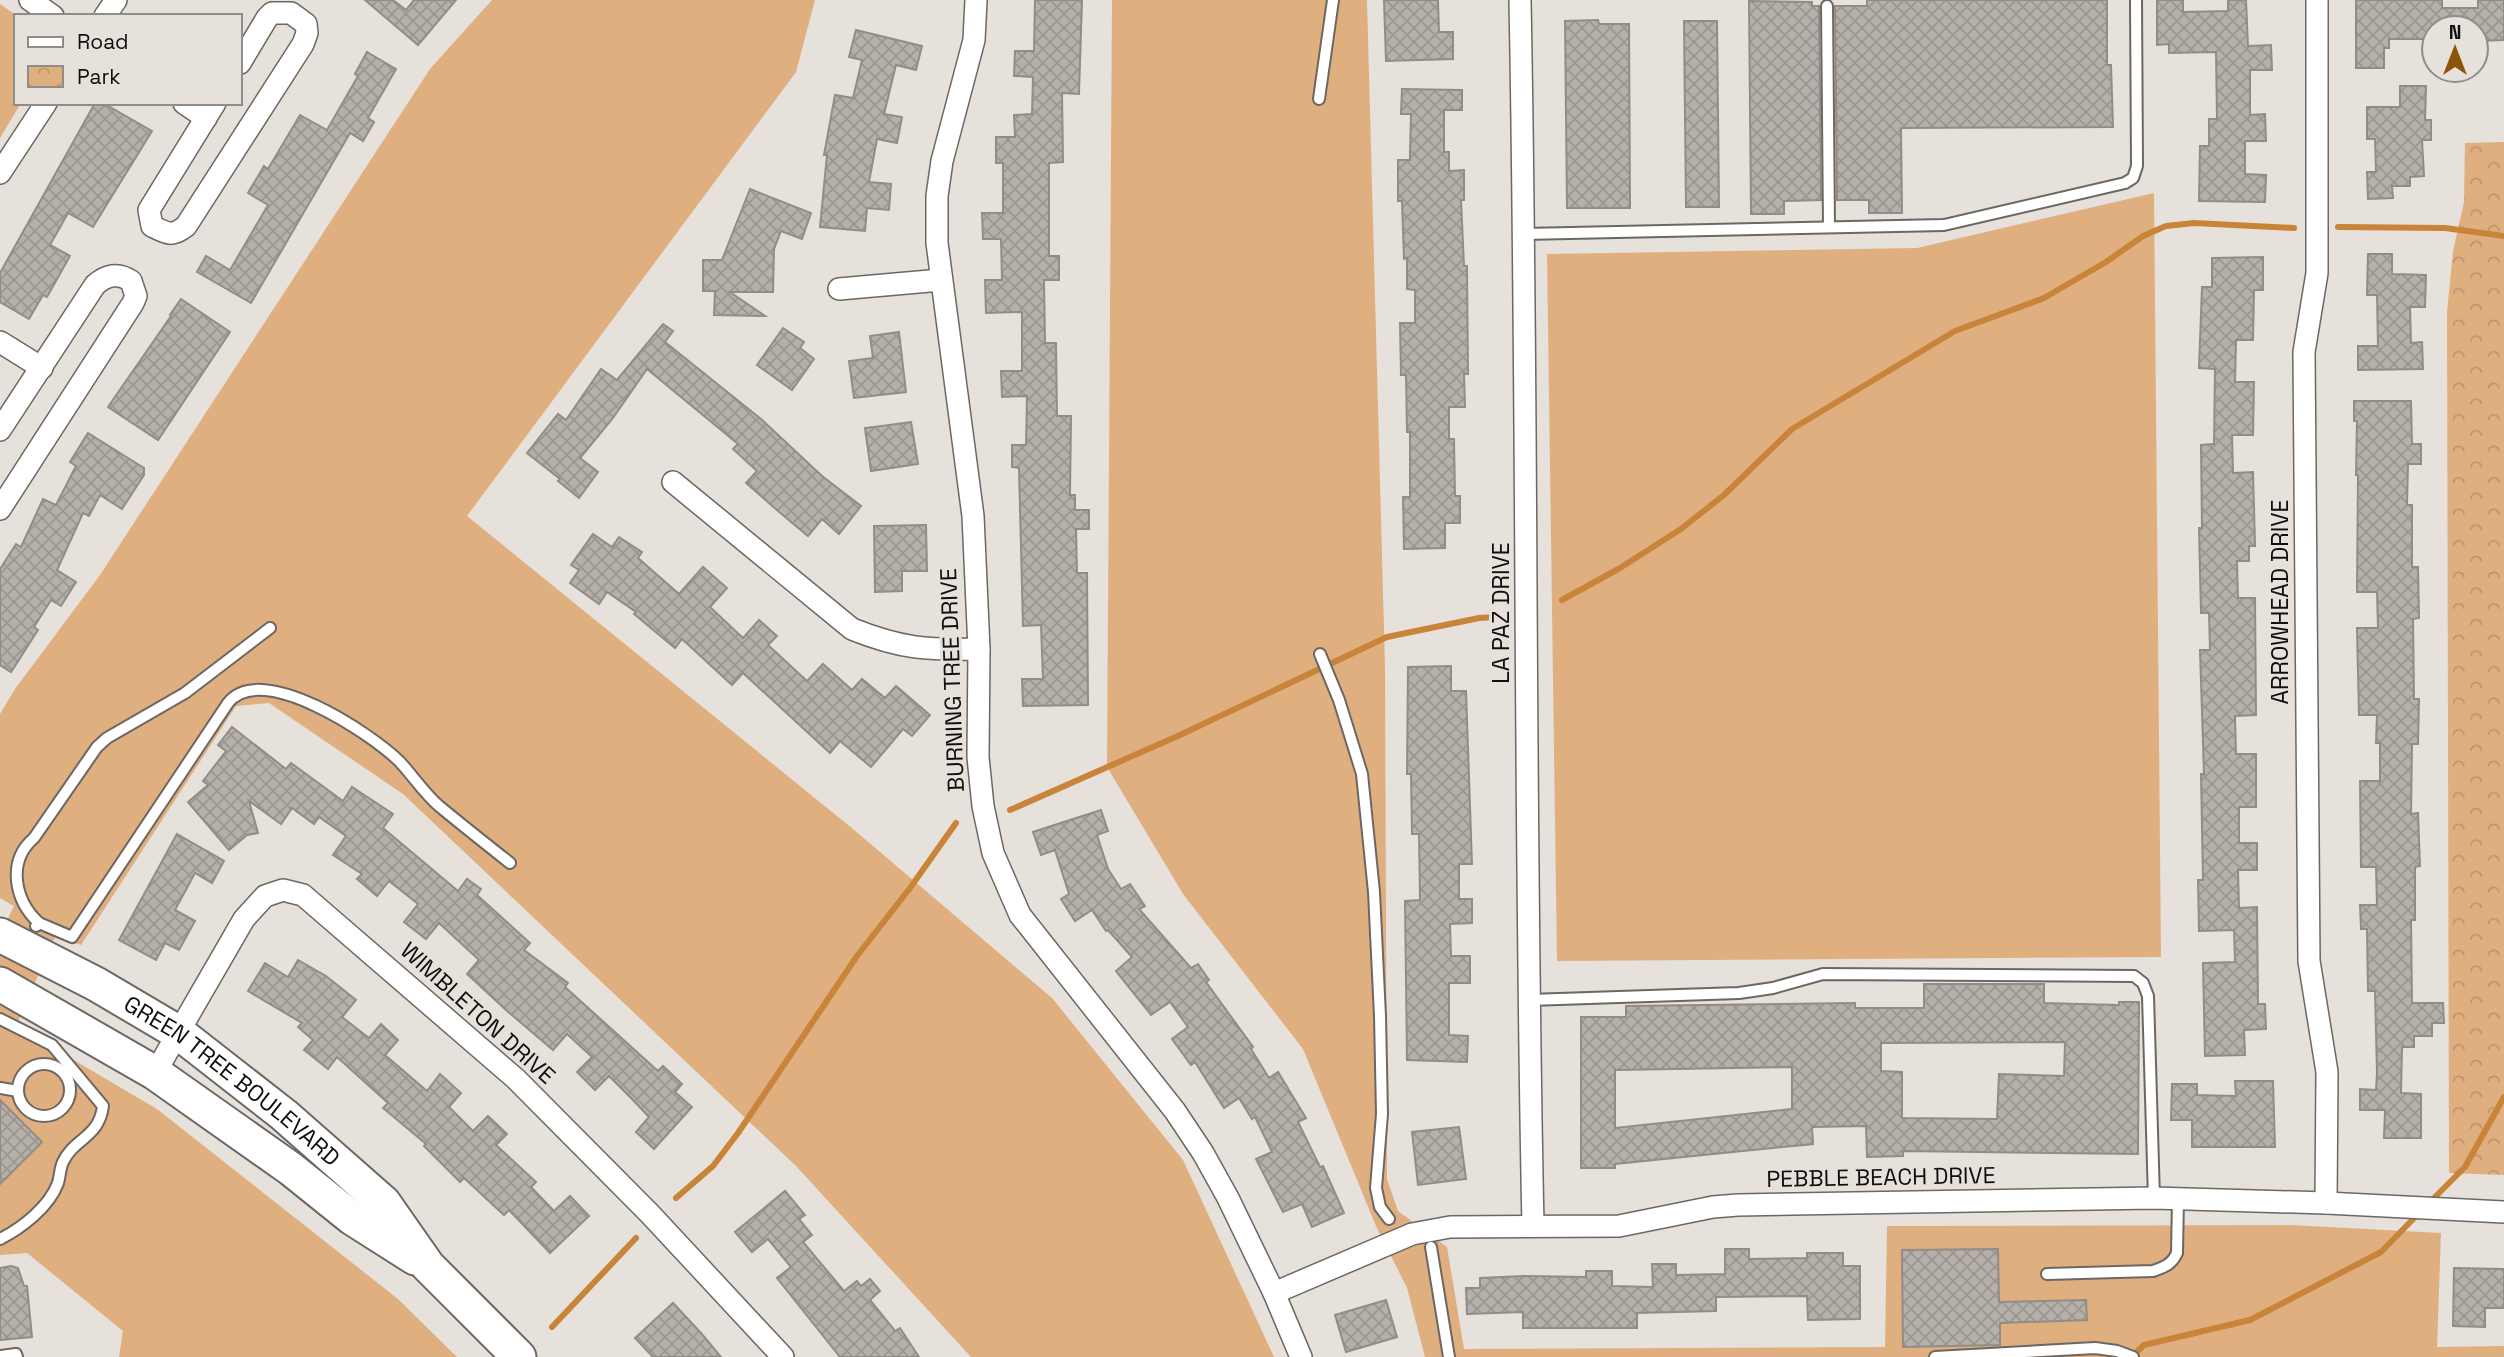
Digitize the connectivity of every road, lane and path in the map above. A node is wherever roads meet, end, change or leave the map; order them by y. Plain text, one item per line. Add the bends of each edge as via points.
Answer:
1 (30, 0) edge
2 (976, 0) edge
3 (1333, 0) edge
4 (1520, 0) edge
5 (2136, 0) edge
6 (2316, 0) edge
7 (1827, 6) dead end
8 (50, 14) edge
9 (242, 60) edge
10 (1319, 99) dead end
11 (45, 105) edge
12 (191, 105) edge
13 (210, 110) edge
14 (0, 173) edge
15 (1829, 227) junction
16 (1524, 234) junction
17 (941, 280) junction
18 (839, 289) dead end
19 (0, 342) edge
20 (42, 368) junction
21 (0, 430) edge
22 (673, 482) dead end
23 (0, 509) edge
24 (270, 628) dead end
25 (979, 649) junction
26 (1320, 654) dead end
27 (510, 863) dead end
28 (0, 935) edge
29 (0, 984) edge
30 (1529, 1000) junction
31 (0, 1019) edge
32 (179, 1032) junction
33 (155, 1073) junction
34 (0, 1088) edge
35 (18, 1091) junction
36 (2154, 1198) junction
37 (2178, 1199) junction
38 (2326, 1203) junction
39 (2504, 1212) edge
40 (1390, 1219) dead end
41 (1533, 1225) junction
42 (0, 1239) edge
43 (1431, 1247) dead end
44 (428, 1266) junction
45 (2047, 1274) dead end
46 (1274, 1293) junction
47 (0, 1356) edge
48 (16, 1357) edge
49 (519, 1357) edge
50 (783, 1357) edge
51 (1301, 1357) edge
52 (1449, 1357) edge
53 (1934, 1357) edge
54 (2133, 1357) edge

1 - 8 street
2 - 17 street, BURNING TREE DRIVE via 974,40 937,196
3 - 10 lane
4 - 16 street, LA PAZ DRIVE
5 - 15 lane via 2137,166 2133,178 1944,225
6 - 38 street, ARROWHEAD DRIVE via 2317,272 2304,366 2309,961 2327,1072
7 - 15 lane
9 - 13 street via 272,13 291,13 306,24 303,44 186,226 167,234 152,226 149,210
11 - 14 street
12 - 13 street
15 - 16 lane
16 - 30 street, LA PAZ DRIVE
17 - 18 street
17 - 25 street, BURNING TREE DRIVE via 973,516
19 - 20 street
20 - 21 street
20 - 23 street via 94,285 117,275 131,281 136,296 133,303
22 - 25 street via 852,629 921,649
24 - 27 lane via 199,684 97,747 17,860 16,876 24,903 38,925 72,937 234,694 248,690 273,690 361,730 399,761 436,804
25 - 46 street, BURNING TREE DRIVE via 978,757 983,806 1005,883 1020,915 1203,1153
26 - 40 lane via 1362,774 1380,1016 1382,1114 1376,1188 1380,1208
28 - 32 main road, GREEN TREE BOULEVARD
29 - 33 main road, GREEN TREE BOULEVARD
30 - 36 lane via 1739,993 1823,974 2134,976 2148,996
30 - 41 street, LA PAZ DRIVE
31 - 42 lane via 52,1045 103,1106 102,1120 93,1133 63,1161 49,1199
32 - 33 street, WIMBLETON DRIVE
32 - 44 main road, GREEN TREE BOULEVARD via 284,1115 384,1203
32 - 50 street, WIMBLETON DRIVE via 244,919 265,896 283,890 303,895 516,1079
33 - 44 main road, GREEN TREE BOULEVARD via 352,1218
34 - 35 lane
35 - 35 lane via 24,1107 48,1116 63,1108 70,1093 67,1076 44,1064 23,1075
36 - 37 street, PEBBLE BEACH DRIVE
36 - 41 street, PEBBLE BEACH DRIVE via 1738,1205 1619,1226
37 - 38 street, PEBBLE BEACH DRIVE
37 - 45 lane via 2177,1253 2165,1267
38 - 39 street, PEBBLE BEACH DRIVE
41 - 46 street, PEBBLE BEACH DRIVE via 1450,1227 1412,1234
43 - 52 lane
44 - 49 main road, GREEN TREE BOULEVARD
46 - 51 street, BURNING TREE DRIVE
47 - 48 lane
53 - 54 lane via 2095,1348

